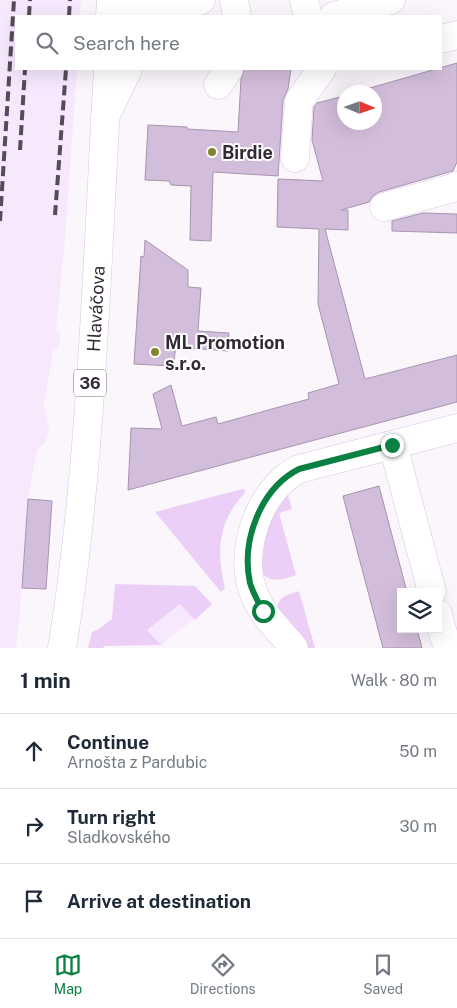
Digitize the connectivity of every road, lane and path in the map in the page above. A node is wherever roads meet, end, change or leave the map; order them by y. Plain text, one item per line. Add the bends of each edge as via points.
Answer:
1 (111, 0) edge
2 (121, 0) edge
3 (201, 0) edge
4 (234, 0) edge
5 (304, 0) edge
6 (391, 0) edge
7 (110, 15) edge
8 (161, 15) edge
9 (237, 15) edge
10 (308, 15) edge
11 (338, 15) edge
12 (457, 35) edge
13 (442, 39) edge
14 (108, 70) edge
15 (128, 70) edge
16 (321, 70) edge
17 (105, 116) junction
18 (295, 158) dead end
19 (457, 186) edge
20 (384, 207) dead end
21 (457, 428) edge
22 (392, 445) junction
23 (431, 588) edge
24 (442, 629) edge
25 (62, 648) edge
26 (294, 648) edge
27 (450, 648) edge

1 - 7 street
2 - 8 street
3 - 8 street
4 - 9 street
5 - 10 street
6 - 11 street
12 - 13 street
14 - 17 street, Hlaváčova / 36
15 - 17 street, Hlaváčova
16 - 18 street via 300,101
17 - 25 street, Hlaváčova / 36 via 86,458
19 - 20 street
21 - 22 street
22 - 23 street
22 - 26 street via 299,469 270,494 262,508 250,539 250,584 263,611
24 - 27 street

